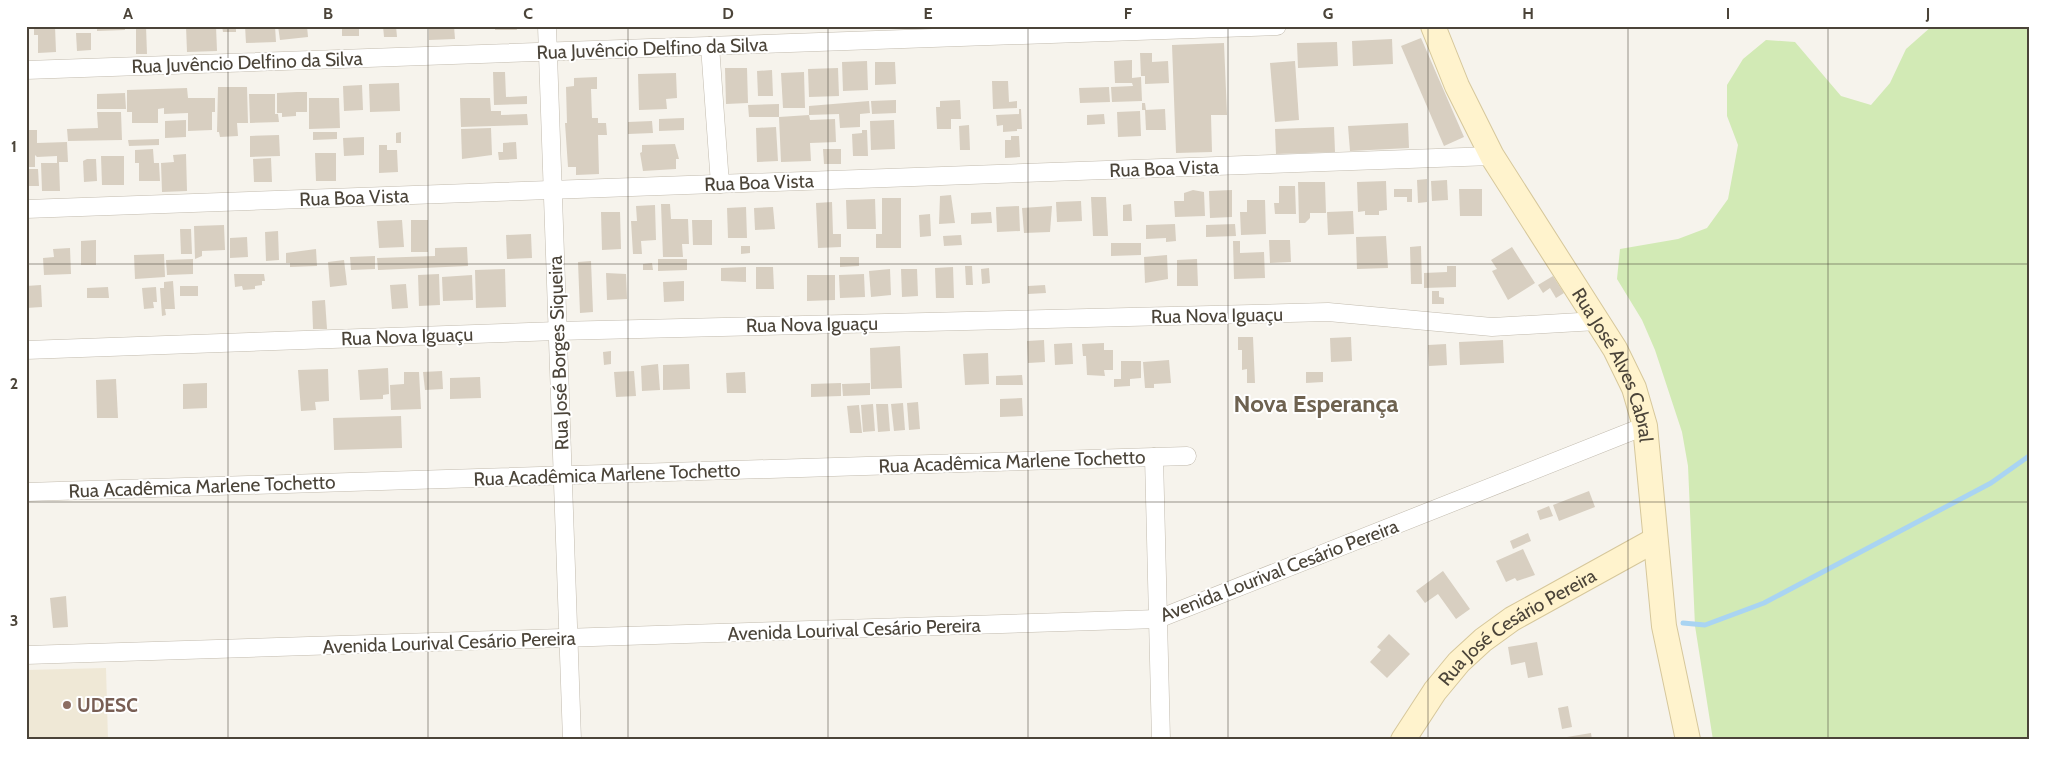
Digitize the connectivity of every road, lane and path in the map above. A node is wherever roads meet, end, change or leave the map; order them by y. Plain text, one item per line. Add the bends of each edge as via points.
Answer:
1 (547, 26) edge
2 (1277, 26) edge
3 (1433, 26) edge
4 (710, 46) junction
5 (548, 52) junction
6 (26, 70) edge
7 (1492, 156) junction
8 (720, 184) junction
9 (553, 190) junction
10 (26, 209) edge
11 (1597, 321) junction
12 (557, 331) junction
13 (26, 350) edge
14 (1645, 426) junction
15 (1188, 456) dead end
16 (1154, 457) junction
17 (563, 475) junction
18 (26, 492) edge
19 (1655, 540) junction
20 (1158, 619) junction
21 (568, 638) junction
22 (26, 655) edge
23 (572, 740) edge
24 (1161, 740) edge
25 (1403, 740) edge
26 (1688, 740) edge

1 - 5 street, Rua José Borges Siqueira
2 - 4 street, Rua Juvêncio Delfino da Silva
3 - 7 main road, Rua José Alves Cabral via 1457,86
4 - 5 street, Rua Juvêncio Delfino da Silva
4 - 8 street
5 - 6 street, Rua Juvêncio Delfino da Silva
5 - 9 street, Rua José Borges Siqueira
7 - 8 street, Rua Boa Vista
7 - 11 main road, Rua José Alves Cabral
8 - 9 street, Rua Boa Vista
9 - 10 street, Rua Boa Vista
9 - 12 street, Rua José Borges Siqueira
11 - 12 street, Rua Nova Iguaçu via 1492,327 1328,312
11 - 14 main road, Rua José Alves Cabral via 1634,388
12 - 13 street, Rua Nova Iguaçu
12 - 17 street, Rua José Borges Siqueira
14 - 19 main road, Rua José Alves Cabral
14 - 20 street, Avenida Lourival Cesário Pereira
15 - 16 street, Rua Acadêmica Marlene Tochetto
16 - 17 street, Rua Acadêmica Marlene Tochetto
16 - 20 street
17 - 18 street, Rua Acadêmica Marlene Tochetto
17 - 21 street, Rua José Borges Siqueira
19 - 25 main road, Rua José Cesário Pereira via 1512,619 1483,640 1435,691
19 - 26 main road, Rua José Alves Cabral via 1664,626
20 - 21 street, Avenida Lourival Cesário Pereira
20 - 24 street
21 - 22 street, Avenida Lourival Cesário Pereira
21 - 23 street, Rua José Borges Siqueira

